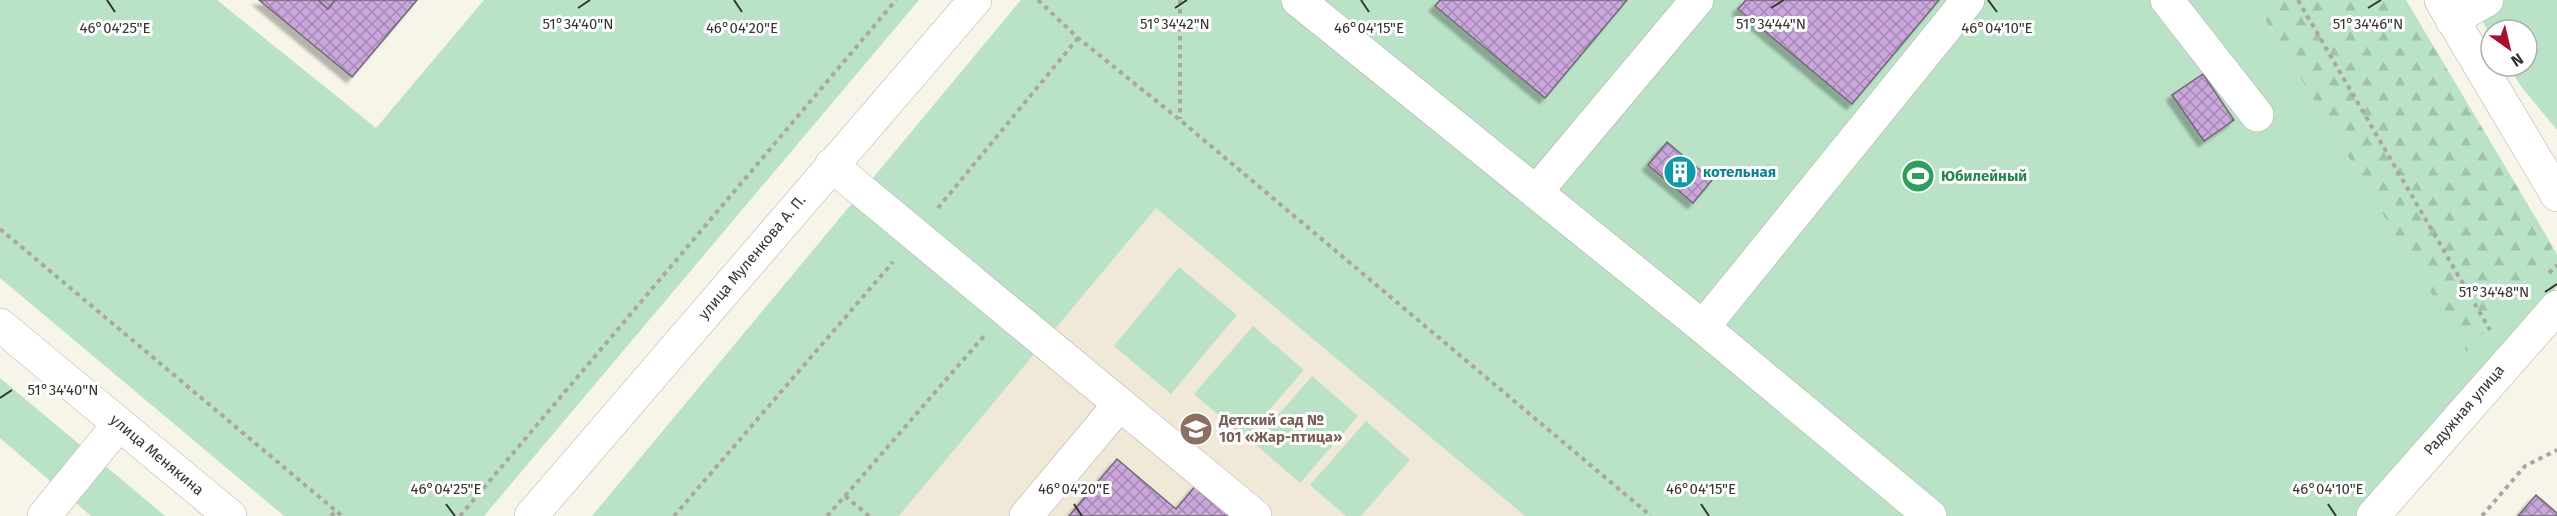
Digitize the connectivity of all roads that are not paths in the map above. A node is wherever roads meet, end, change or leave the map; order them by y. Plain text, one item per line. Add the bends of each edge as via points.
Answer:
1 (975, 0) edge
2 (1298, 0) edge
3 (1697, 0) edge
4 (1968, 0) edge
5 (2167, 0) edge
6 (2487, 0) edge
7 (1333, 10) edge
8 (2446, 10) edge
9 (2257, 115) dead end
10 (831, 165) junction
11 (2556, 190) edge
12 (1536, 192) junction
13 (2557, 307) edge
14 (0, 325) edge
15 (1703, 327) junction
16 (1119, 405) junction
17 (119, 423) junction
18 (44, 516) edge
19 (230, 516) edge
20 (531, 516) edge
21 (1026, 516) edge
22 (1255, 516) edge
23 (1930, 516) edge
24 (2373, 516) edge

1 - 10 street, улица Муленкова А. П.
2 - 7 street
3 - 12 street
4 - 15 street
5 - 9 street
6 - 8 street
7 - 12 street
8 - 11 street
10 - 16 street
10 - 20 street, улица Муленкова А. П.
12 - 15 street
13 - 24 street, Радужная улица
14 - 17 street, улица Менякина
15 - 23 street
16 - 21 street
16 - 22 street
17 - 18 street
17 - 19 street, улица Менякина

